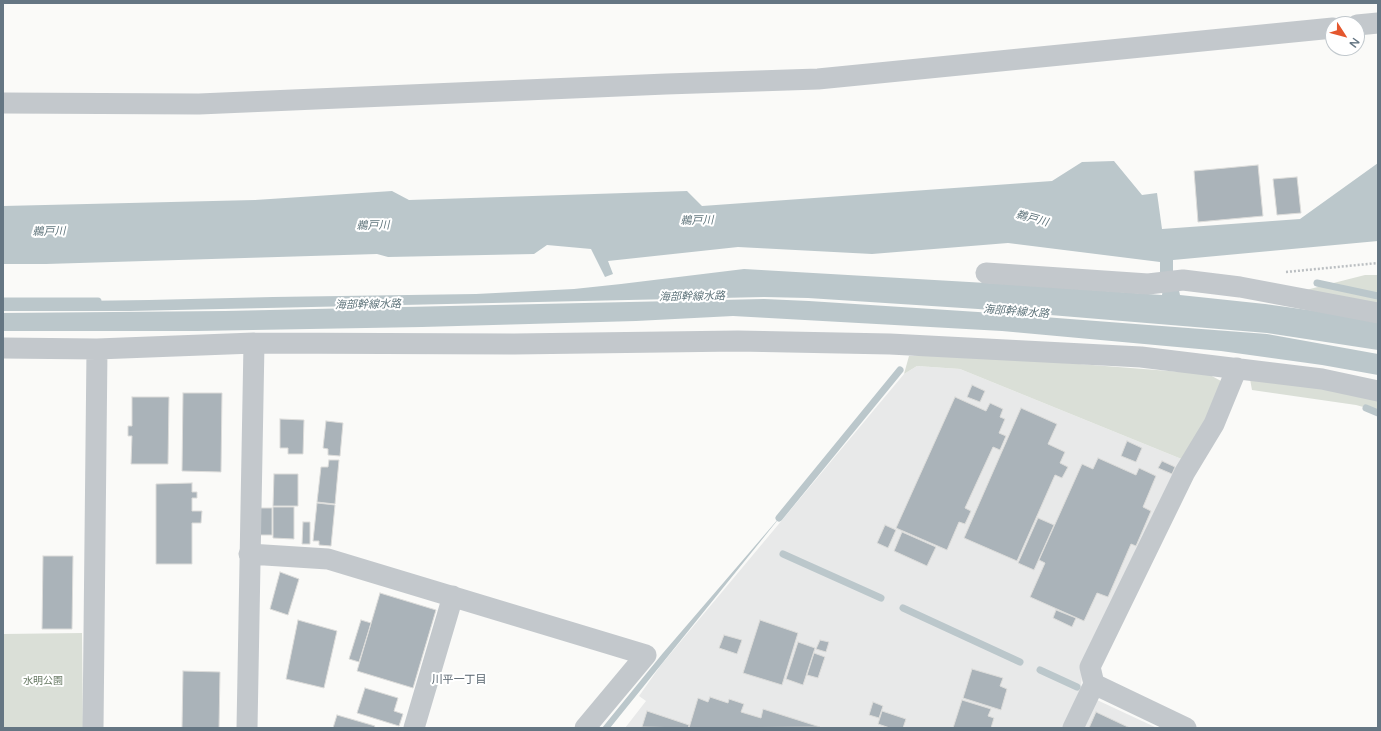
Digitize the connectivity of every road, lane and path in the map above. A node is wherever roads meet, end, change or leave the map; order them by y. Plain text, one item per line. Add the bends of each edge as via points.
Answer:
1 (1378, 23) edge
2 (1365, 24) edge
3 (1325, 29) edge
4 (3, 103) edge
5 (1378, 263) edge
6 (986, 273) dead end
7 (1283, 273) dead end
8 (1378, 313) edge
9 (254, 343) junction
10 (3, 348) edge
11 (97, 349) junction
12 (1237, 368) junction
13 (1378, 391) edge
14 (249, 554) junction
15 (453, 596) junction
16 (1094, 684) junction
17 (94, 728) edge
18 (247, 728) edge
19 (414, 728) edge
20 (585, 728) edge
21 (1073, 728) edge
22 (1186, 728) edge

1 - 2 street
3 - 4 street via 818,80 658,84 199,104
5 - 7 path
6 - 8 street via 1148,284 1183,280 1240,287
9 - 11 street
9 - 12 street via 514,344 738,341 890,344 1141,357
9 - 14 street
10 - 11 street
11 - 17 street
12 - 13 street via 1322,379
12 - 16 street via 1214,424 1185,472 1090,667
14 - 15 street via 328,559
14 - 18 street
15 - 19 street
15 - 20 street via 646,655
16 - 21 street
16 - 22 street

